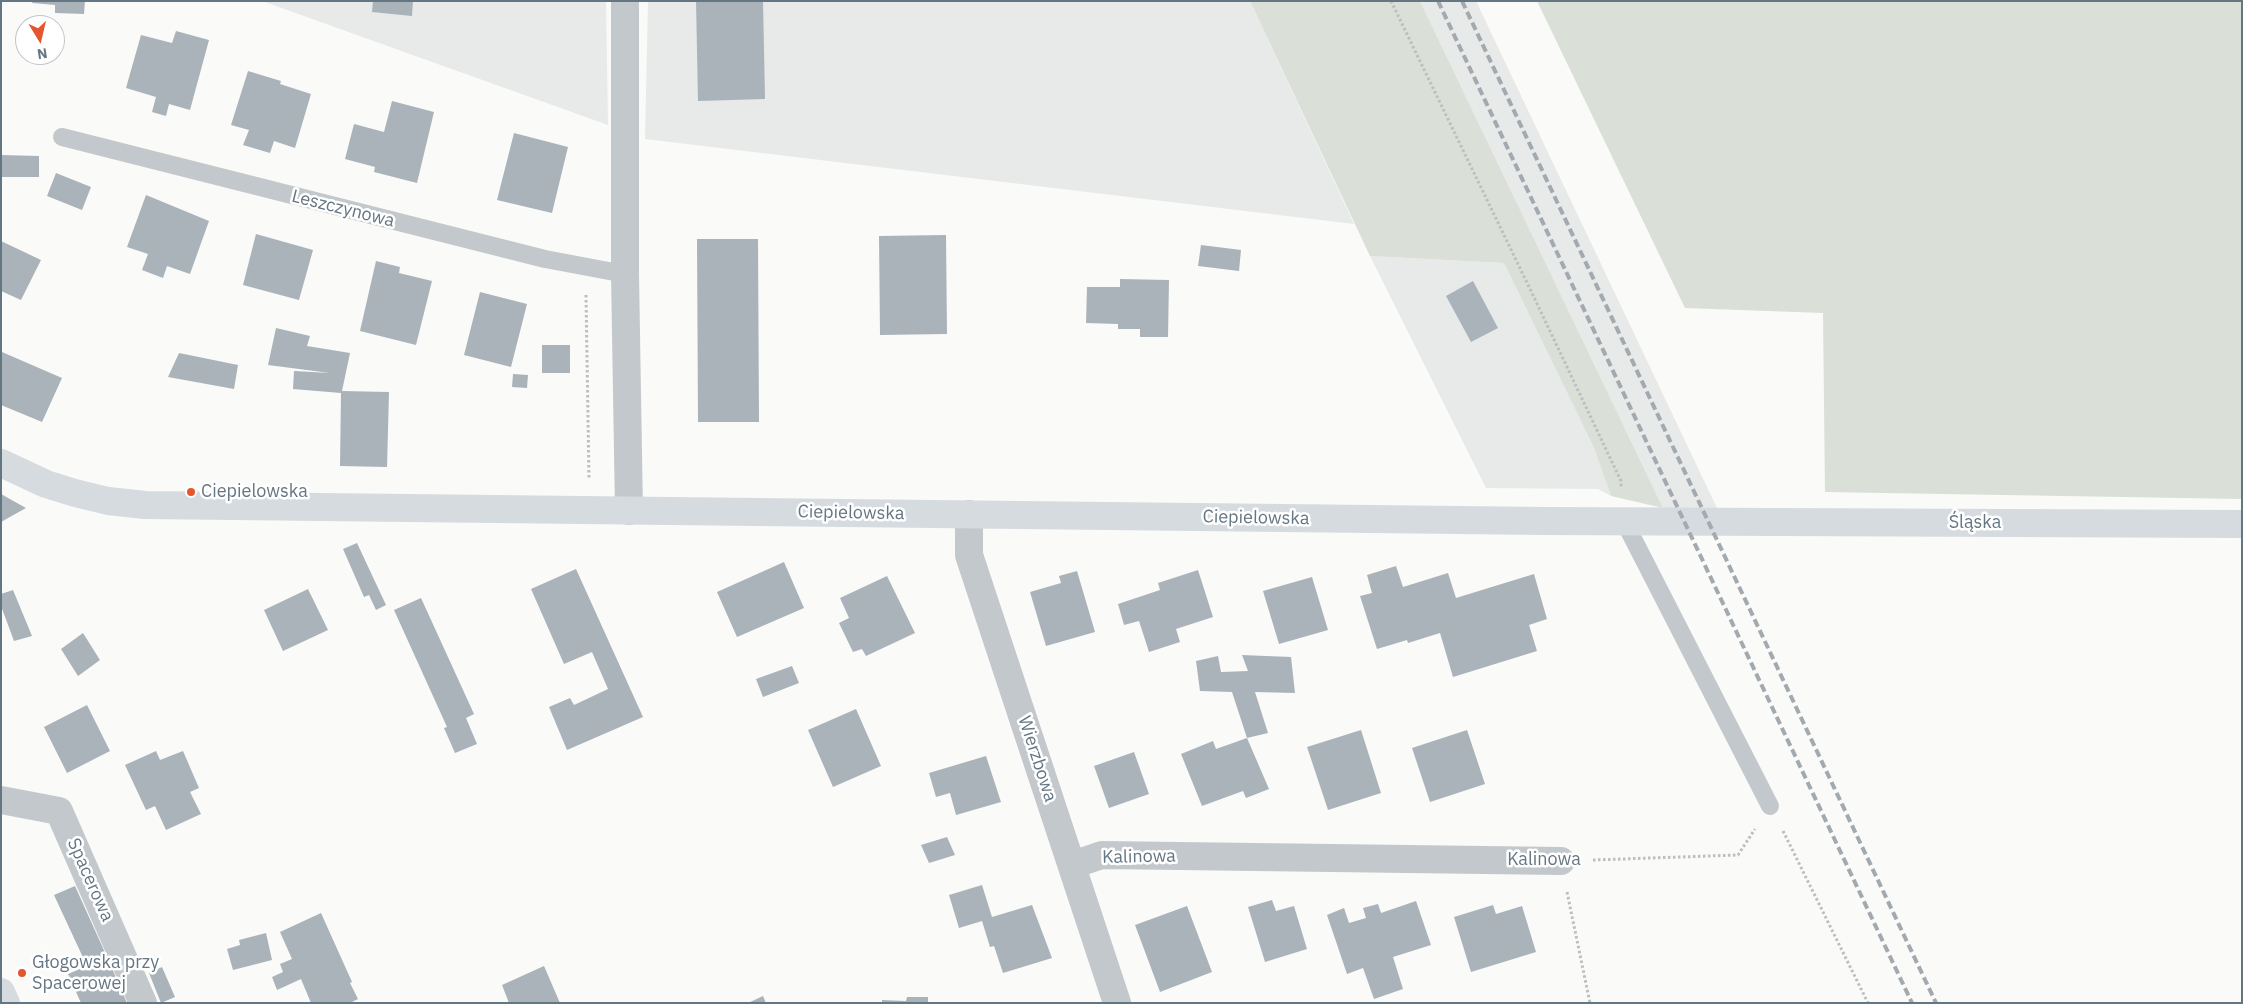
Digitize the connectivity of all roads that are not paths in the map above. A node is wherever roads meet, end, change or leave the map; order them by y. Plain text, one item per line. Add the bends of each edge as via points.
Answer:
1 (625, 1) edge
2 (62, 137) dead end
3 (625, 274) junction
4 (1, 463) edge
5 (629, 511) junction
6 (969, 514) junction
7 (1624, 521) junction
8 (1708, 522) joint
9 (2242, 524) edge
10 (1, 800) edge
11 (1770, 806) road end
12 (1561, 861) road end
13 (1072, 865) junction
14 (1, 992) edge
15 (6, 1003) edge
16 (144, 1003) edge
17 (1117, 1003) edge

1 - 3 street
2 - 3 lane, Leszczynowa via 535,257
3 - 5 street
4 - 5 street, Ciepielowska via 46,484 75,493 108,502 145,505
5 - 6 street, Ciepielowska
6 - 7 street, Ciepielowska
6 - 13 street, Wierzbowa via 969,555
7 - 8 street, Ciepielowska
7 - 11 lane
8 - 9 street, Śląska
10 - 16 street, Spacerowa via 59,810
12 - 13 street, Kalinowa via 1102,855
13 - 17 street, Wierzbowa
14 - 15 street

